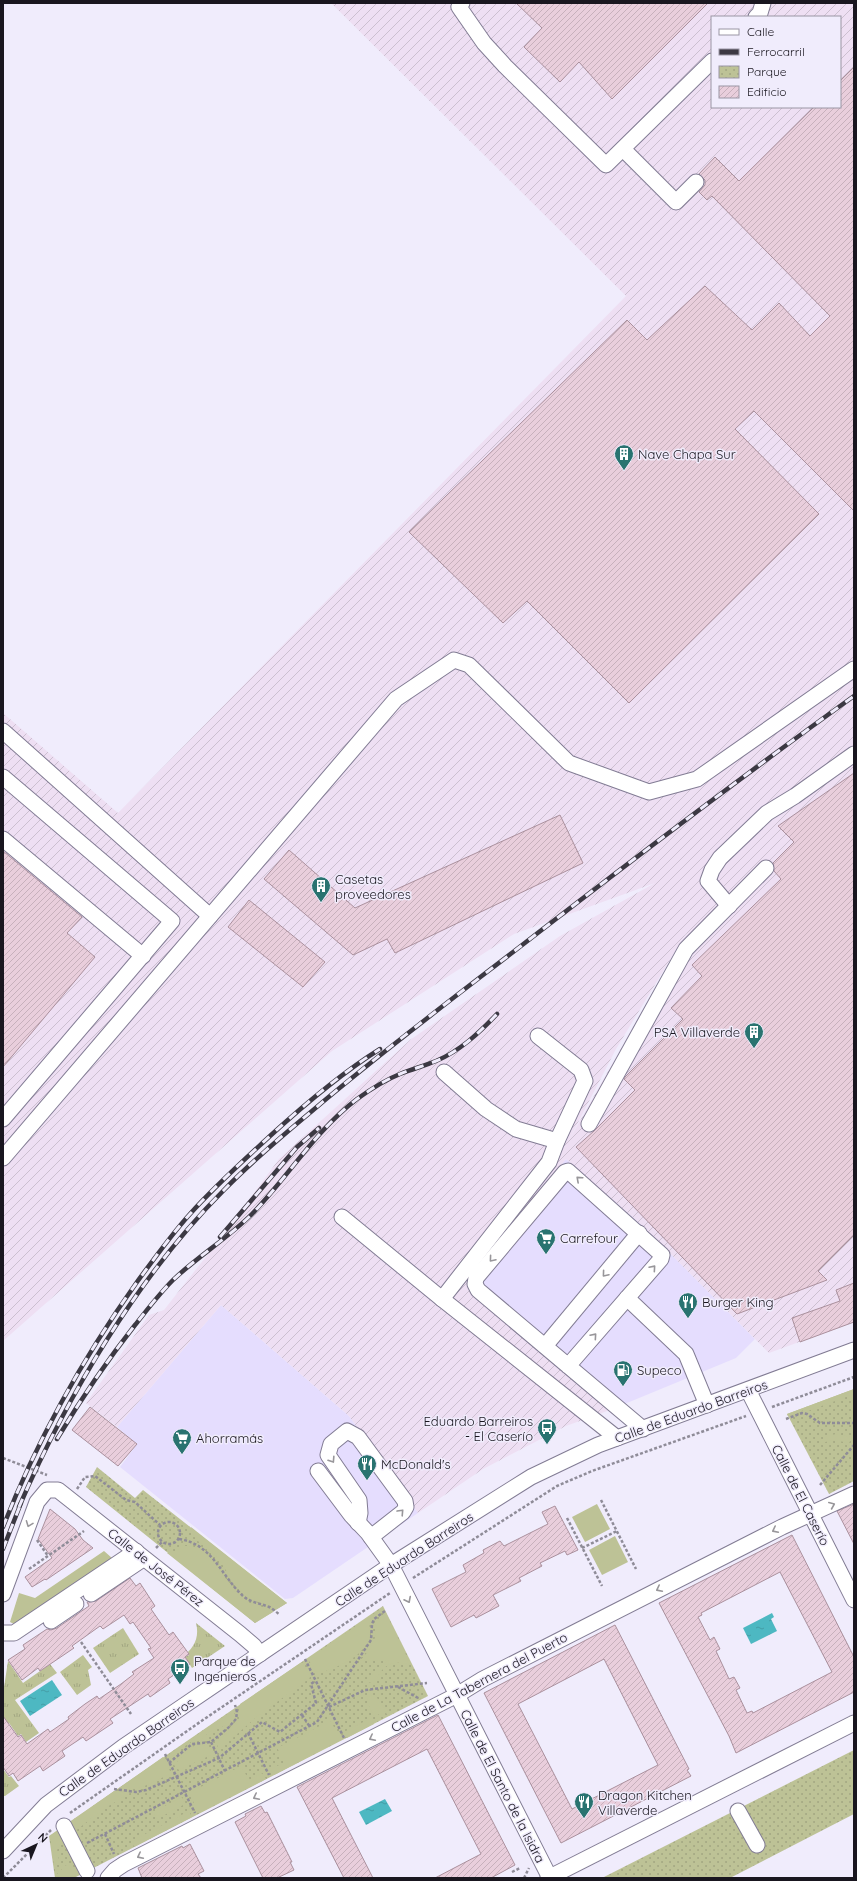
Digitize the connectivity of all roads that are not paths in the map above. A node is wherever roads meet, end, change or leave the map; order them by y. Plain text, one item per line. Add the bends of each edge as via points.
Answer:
1 (462, 3) edge
2 (763, 3) edge
3 (757, 16) edge
4 (711, 62) edge
5 (623, 149) junction
6 (696, 182) dead end
7 (854, 669) edge
8 (3, 731) edge
9 (854, 754) edge
10 (3, 777) edge
11 (3, 838) edge
12 (766, 868) dead end
13 (729, 906) junction
14 (210, 916) junction
15 (143, 956) junction
16 (538, 1036) dead end
17 (444, 1072) dead end
18 (3, 1119) edge
19 (589, 1124) dead end
20 (557, 1140) junction
21 (3, 1158) edge
22 (342, 1217) dead end
23 (639, 1233) junction
24 (627, 1298) junction
25 (442, 1299) junction
26 (545, 1346) junction
27 (854, 1350) edge
28 (568, 1366) junction
29 (748, 1390) junction
30 (707, 1405) junction
31 (643, 1429) junction
32 (617, 1438) junction
33 (318, 1471) dead end
34 (854, 1494) edge
35 (810, 1514) junction
36 (358, 1523) junction
37 (371, 1537) junction
38 (140, 1555) junction
39 (391, 1565) junction
40 (3, 1594) edge
41 (91, 1594) dead end
42 (854, 1600) edge
43 (76, 1604) dead end
44 (51, 1621) dead end
45 (3, 1633) edge
46 (260, 1654) junction
47 (457, 1695) junction
48 (854, 1723) edge
49 (738, 1812) dead end
50 (64, 1826) dead end
51 (6, 1841) edge
52 (757, 1845) dead end
53 (87, 1871) dead end
54 (108, 1878) edge
55 (549, 1878) edge

1 - 5 street via 459,7 494,54 606,165
2 - 3 street
4 - 5 street
5 - 6 street via 676,202
7 - 14 street via 697,779 649,792 569,763 469,665 454,660 396,699
8 - 14 street
9 - 13 street via 767,814 720,858 708,880
10 - 15 street via 172,921
11 - 15 street
12 - 13 street
13 - 19 street via 686,949
14 - 21 street
15 - 18 street
16 - 20 street via 580,1070 585,1081
17 - 20 street via 486,1109 516,1129
20 - 25 street via 549,1162
22 - 25 street
24 -> 23 street via 662,1255
23 -> 26 street
23 -> 26 street via 568,1171 490,1260 476,1278 478,1290
28 -> 24 street
24 - 30 street via 686,1354
25 - 32 street
26 - 28 street
27 - 29 street, Calle de Eduardo Barreiros
28 - 31 street
29 - 30 street, Calle de Eduardo Barreiros
29 - 35 street, Calle de El Caserío
30 - 31 street, Calle de Eduardo Barreiros
31 - 32 street, Calle de Eduardo Barreiros
32 - 39 street, Calle de Eduardo Barreiros via 531,1477
33 - 36 street, Calle de El Santo de la Isidra
35 -> 34 street, Calle de La Tabernera del Puerto
35 - 42 street, Calle de El Caserío
35 -> 47 street, Calle de La Tabernera del Puerto via 483,1679
36 - 37 street, Calle de El Santo de la Isidra
37 -> 36 street via 403,1512 406,1507 405,1501 358,1437 347,1431 330,1444 328,1455 359,1500
37 - 39 street, Calle de El Santo de la Isidra
38 -> 40 street, Calle de José Pérez via 48,1483 37,1502
38 - 41 street
38 - 45 street via 14,1633
38 - 46 street, Calle de José Pérez via 240,1634
39 - 46 street, Calle de Eduardo Barreiros
39 -> 47 street, Calle de El Santo de la Isidra
43 - 44 street
46 - 51 street, Calle de Eduardo Barreiros via 123,1747 46,1805
47 -> 54 street, Calle de La Tabernera del Puerto via 124,1864
47 - 55 street, Calle de El Santo de la Isidra
48 - 55 street
49 - 52 street
50 - 53 street via 78,1848

